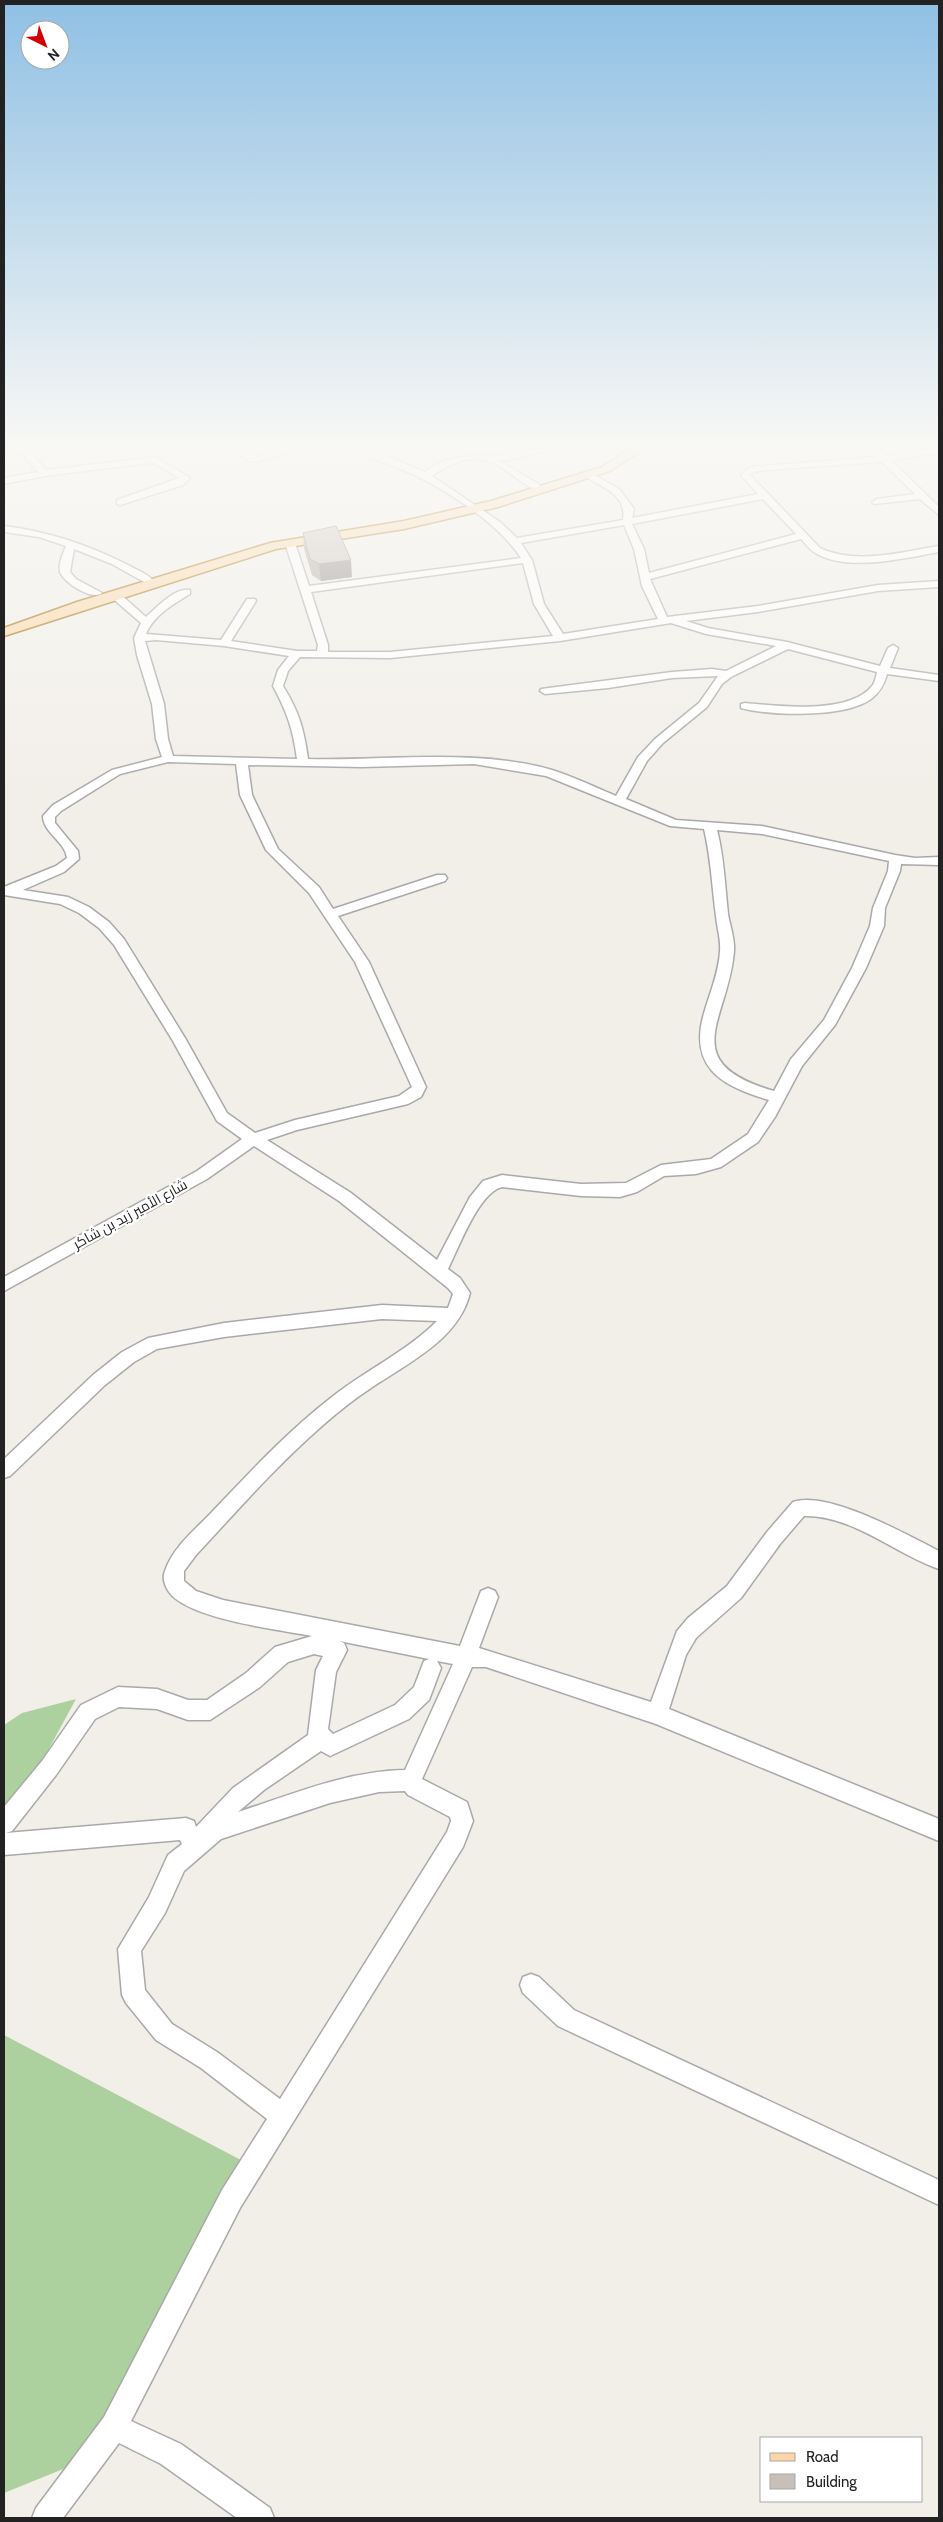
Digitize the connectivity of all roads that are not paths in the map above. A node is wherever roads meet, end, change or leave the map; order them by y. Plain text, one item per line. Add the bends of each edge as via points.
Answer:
1 (65, 562) edge
2 (108, 562) edge
3 (208, 562) edge
4 (220, 562) edge
5 (297, 562) edge
6 (514, 562) edge
7 (527, 562) edge
8 (642, 562) edge
9 (703, 562) edge
10 (645, 577) junction
11 (148, 580) junction
12 (939, 584) edge
13 (304, 590) junction
14 (186, 592) dead end
15 (97, 593) dead end
16 (115, 595) junction
17 (251, 601) dead end
18 (668, 620) junction
19 (146, 622) junction
20 (4, 626) edge
21 (4, 632) edge
22 (138, 638) junction
23 (560, 638) junction
24 (224, 643) junction
25 (787, 645) junction
26 (893, 648) dead end
27 (297, 654) junction
28 (322, 655) junction
29 (882, 670) junction
30 (727, 675) junction
31 (939, 678) edge
32 (545, 691) dead end
33 (745, 706) dead end
34 (168, 759) junction
35 (242, 763) junction
36 (302, 764) junction
37 (619, 802) junction
38 (710, 827) junction
39 (895, 859) junction
40 (939, 861) edge
41 (441, 878) dead end
42 (5, 893) edge
43 (330, 914) junction
44 (776, 1097) junction
45 (254, 1139) junction
46 (439, 1272) junction
47 (4, 1285) edge
48 (451, 1315) junction
49 (4, 1470) edge
50 (939, 1560) edge
51 (488, 1597) dead end
52 (466, 1657) junction
53 (431, 1668) dead end
54 (657, 1714) junction
55 (322, 1738) junction
56 (411, 1780) junction
57 (4, 1823) edge
58 (939, 1830) edge
59 (4, 1844) edge
60 (195, 1847) junction
61 (531, 1985) dead end
62 (283, 2116) junction
63 (939, 2193) edge
64 (114, 2427) junction
65 (46, 2518) edge
66 (260, 2518) edge

1 - 15 street via 67,577 73,583
2 - 11 street
3 - 11 main road
4 - 16 main road
5 - 13 street
6 - 13 street
7 - 23 street via 539,604
8 - 10 street
9 - 10 street
10 - 18 street
11 - 20 main road
12 - 18 street via 878,588 758,609
13 - 28 street via 323,644
14 - 19 street
16 - 19 street
16 - 21 main road
17 - 24 street
18 - 23 street
18 - 25 street via 706,631
19 - 22 street
22 - 24 street
22 - 34 street via 158,704
23 - 28 street via 390,655
24 - 27 street
25 - 29 street
25 - 30 street
26 - 29 street
27 - 28 street
27 - 36 street via 283,670 278,686 293,712
29 - 31 street
29 - 33 street via 878,688 862,700 847,705 802,709
30 - 32 street via 712,672 672,674
30 - 37 street via 718,682 703,705 642,759
34 - 35 street
34 - 42 street via 116,772 57,808 49,816 49,824 72,852 73,859 60,869
35 - 36 street
35 - 43 street via 246,796 272,850 314,890
36 - 37 street via 474,761 509,765 549,773
37 - 38 street via 674,823
38 - 39 street via 762,830
38 - 44 street via 728,946 705,1044 710,1059 732,1080
39 - 40 street
39 - 44 street via 894,872 879,908 877,926 859,968 830,1022 796,1063
41 - 43 street
42 - 45 street via 63,900 104,925 119,942 222,1117
43 - 45 street, شارع الأمير زيد بن شاكر via 372,979 419,1087 416,1093 403,1100 295,1125
44 - 46 street via 768,1117 753,1138 710,1165 661,1171 631,1188 615,1191 502,1182 488,1185 475,1202
45 - 46 street via 345,1197
45 - 47 street, شارع الأمير زيد بن شاكر via 202,1175
46 - 48 street via 462,1294
48 - 49 street via 382,1312 224,1330 154,1343 128,1357 99,1380
48 - 52 street via 426,1342 339,1401 290,1446 189,1549 173,1576 180,1591 208,1604
50 - 54 street via 835,1512 814,1507 800,1508 734,1591 694,1625 685,1637
51 - 52 street
52 - 54 street via 486,1658
52 - 56 street
53 - 55 street via 422,1693 402,1712 330,1746
54 - 58 street
55 - 57 street via 317,1732 326,1670 337,1650 314,1645 282,1654 210,1710 188,1710 157,1699 118,1697 88,1712
55 - 60 street via 281,1764 212,1821
56 - 60 street via 379,1781 330,1792 215,1830
56 - 62 street via 415,1788 459,1810 462,1821 455,1838
59 - 60 street via 186,1829
60 - 62 street via 176,1863 157,1905 129,1949 134,1995 164,2032 209,2060
61 - 63 street via 566,2018
62 - 64 street via 231,2199
64 - 65 street
64 - 66 street via 171,2454

